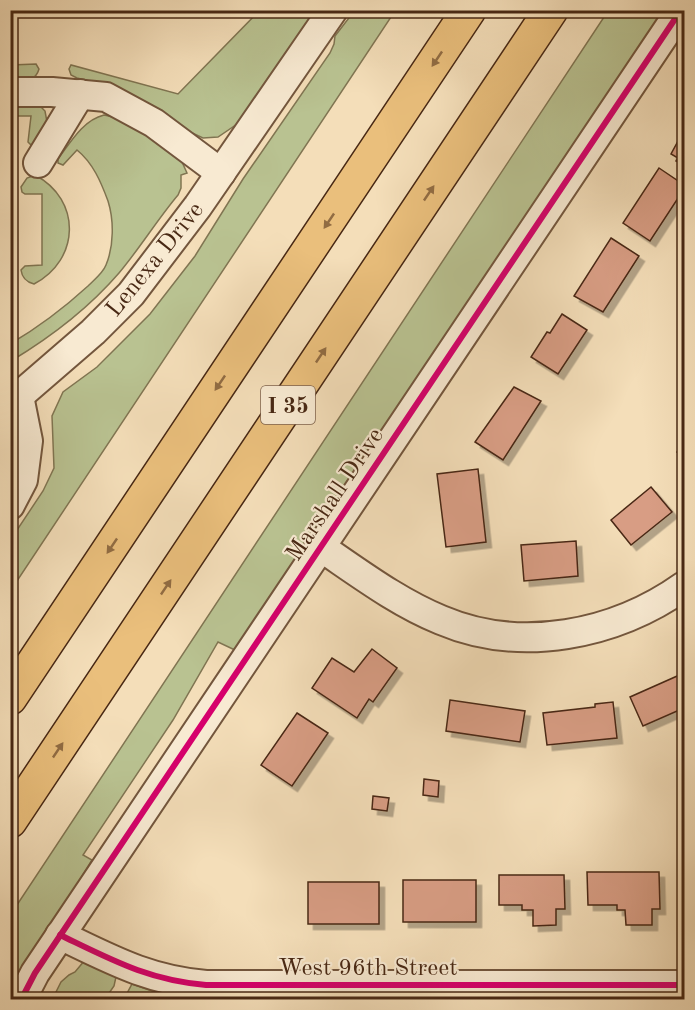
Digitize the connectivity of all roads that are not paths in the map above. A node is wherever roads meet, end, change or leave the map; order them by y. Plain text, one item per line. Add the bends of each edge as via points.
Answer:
1 (333, 10) edge
2 (469, 10) edge
3 (551, 10) edge
4 (681, 10) edge
5 (10, 92) edge
6 (80, 94) junction
7 (38, 163) dead end
8 (221, 173) junction
9 (15, 397) edge
10 (10, 505) edge
11 (319, 546) junction
12 (684, 586) edge
13 (10, 698) edge
14 (18, 810) edge
15 (10, 833) edge
16 (60, 935) junction
17 (684, 985) edge
18 (21, 999) edge

1 - 8 street, Lenexa Drive
2 -> 13 highway, I 35
14 -> 3 highway, I 35
4 - 11 street, Marshall Drive
5 - 6 street
6 - 7 street
6 - 8 street via 106,97 153,123
8 - 9 street, Lenexa Drive via 131,294 93,332
9 - 10 street, Lenexa Drive via 28,441 23,480
11 - 12 street via 398,599 441,620 485,633 521,637 567,635 601,627 644,611
11 - 16 street, Marshall Drive
14 - 15 highway
16 - 17 street, West 96th Street via 135,971 206,985
16 - 18 street, Marshall Drive

